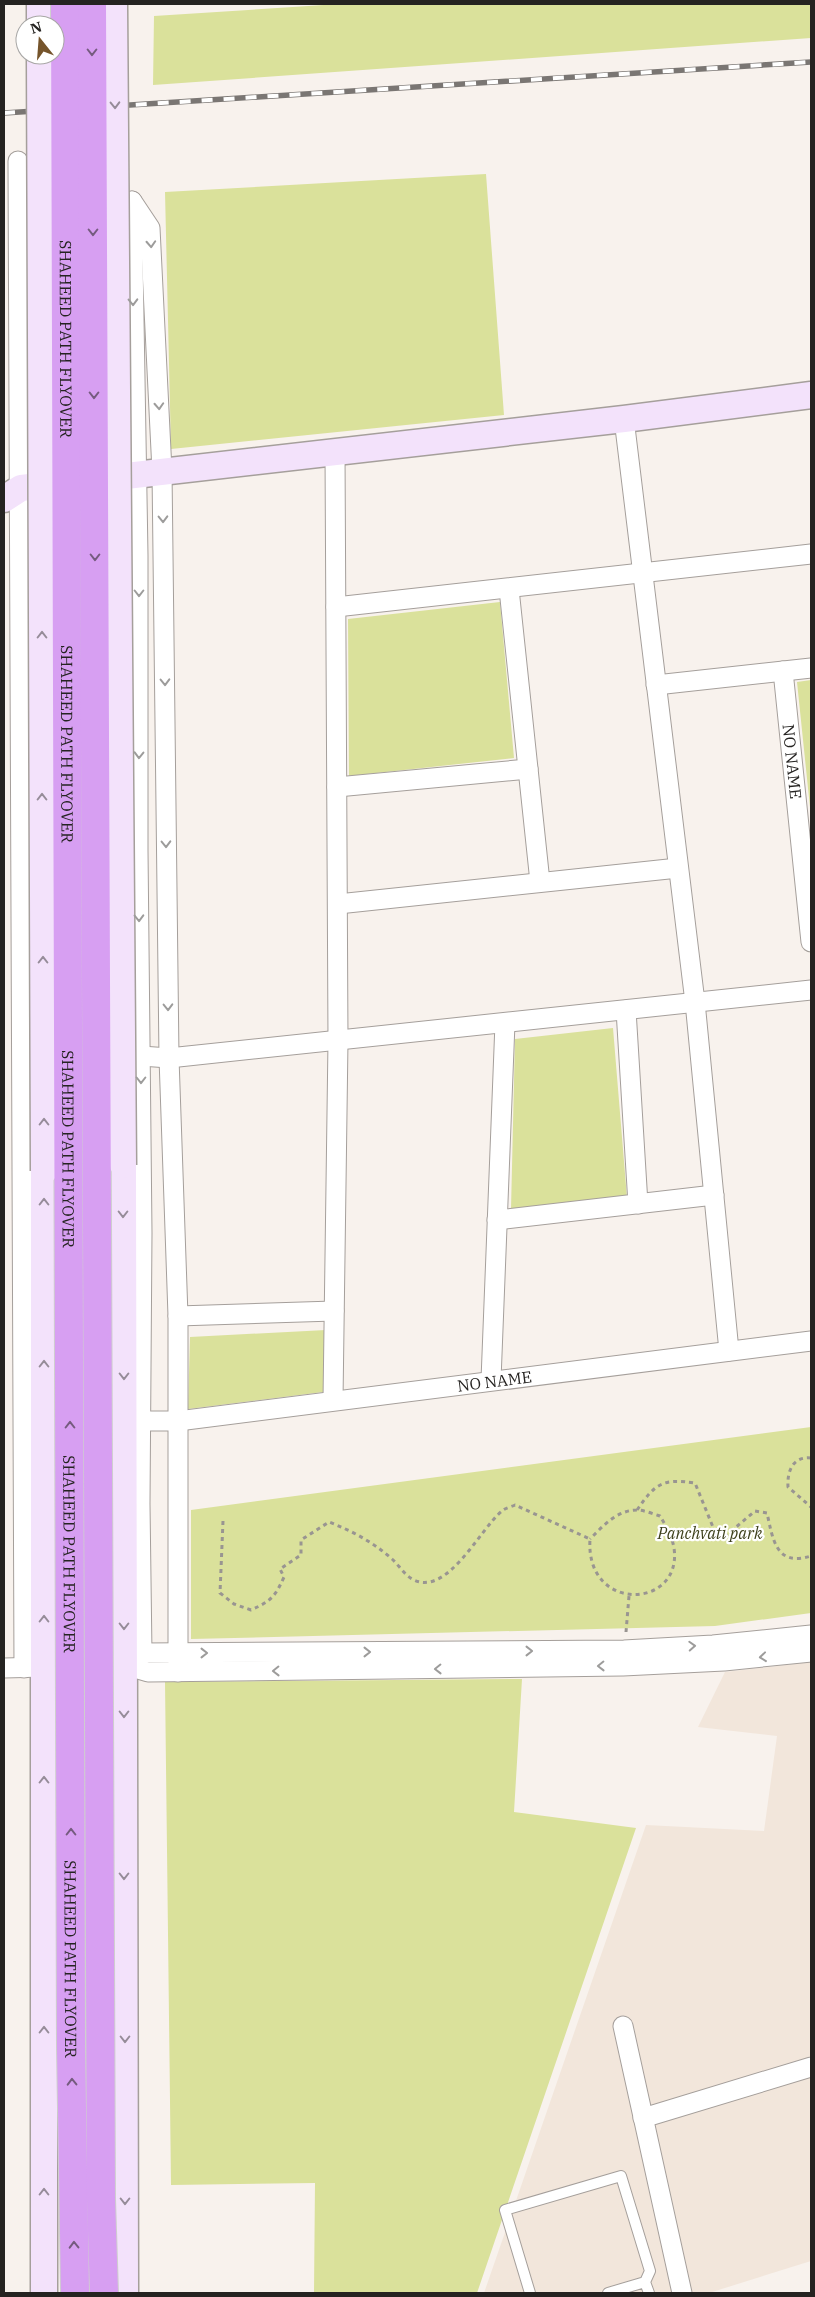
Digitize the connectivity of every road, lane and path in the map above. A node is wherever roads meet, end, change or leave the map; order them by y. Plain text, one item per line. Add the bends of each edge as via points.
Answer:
1 (65, 4) edge
2 (92, 4) edge
3 (114, 4) edge
4 (40, 65) edge
5 (18, 161) dead end
6 (132, 201) junction
7 (18, 202) junction
8 (12, 315) edge
9 (811, 395) edge
10 (624, 419) junction
11 (335, 452) junction
12 (162, 471) junction
13 (136, 474) junction
14 (9, 490) edge
15 (811, 554) edge
16 (643, 574) junction
17 (510, 589) junction
18 (336, 607) junction
19 (811, 668) edge
20 (783, 671) junction
21 (656, 684) junction
22 (13, 704) edge
23 (528, 768) junction
24 (337, 786) junction
25 (678, 868) junction
26 (808, 871) edge
27 (540, 882) junction
28 (338, 904) junction
29 (811, 942) edge
30 (811, 990) edge
31 (695, 1002) junction
32 (626, 1010) junction
33 (505, 1023) junction
34 (338, 1041) junction
35 (141, 1056) junction
36 (168, 1058) junction
37 (714, 1195) junction
38 (638, 1204) junction
39 (497, 1220) junction
40 (334, 1311) junction
41 (178, 1316) junction
42 (811, 1340) edge
43 (729, 1351) junction
44 (491, 1380) junction
45 (333, 1400) junction
46 (178, 1420) junction
47 (142, 1421) junction
48 (811, 1458) edge
49 (811, 1506) edge
50 (637, 1510) junction
51 (223, 1521) dead end
52 (590, 1539) junction
53 (811, 1556) edge
54 (629, 1596) junction
55 (811, 1635) edge
56 (624, 1650) junction
57 (811, 1652) edge
58 (133, 1659) junction
59 (178, 1663) junction
60 (4, 1668) edge
61 (34, 1668) junction
62 (623, 2026) dead end
63 (811, 2067) edge
64 (644, 2118) junction
65 (645, 2282) junction
66 (44, 2293) edge
67 (75, 2293) edge
68 (104, 2293) edge
69 (125, 2293) edge
70 (530, 2293) edge
71 (608, 2293) edge
72 (648, 2293) edge
73 (682, 2293) edge

67 -> 1 highway, SHAHEED PATH FLYOVER, bridge via 71,2047
2 -> 68 highway, SHAHEED PATH FLYOVER, bridge via 101,2199
3 -> 58 street, bridge via 123,1165
61 -> 4 street, bridge via 44,1171
5 - 7 street
6 - 7 street
6 -> 12 street via 150,228
6 -> 13 street
7 - 8 street
8 - 14 street
9 - 10 street
10 - 11 street
10 - 16 street
11 - 12 street
11 - 18 street
12 - 13 street
12 -> 36 street
13 - 14 street
13 -> 35 street
14 - 22 street
15 - 16 street
16 - 17 street
16 - 21 street
17 - 18 street
17 - 23 street
18 - 24 street
19 - 20 street
20 - 21 street
20 - 26 street, NO NAME
21 - 25 street
22 - 61 street
23 - 24 street
23 - 27 street
24 - 28 street
25 - 27 street
25 - 31 street
26 - 29 street, NO NAME
27 - 28 street
28 - 34 street
30 - 31 street
31 - 32 street
31 - 37 street
32 - 33 street
32 - 38 street
33 - 34 street
33 - 39 street
34 - 36 street
34 - 40 street
35 - 36 street
35 -> 47 street
36 - 41 street
37 - 38 street
37 - 43 street
38 - 39 street
39 - 44 street
40 - 41 street
40 - 45 street
41 - 46 street
42 - 43 street, NO NAME
43 - 44 street, NO NAME
44 - 45 street, NO NAME
45 - 46 street, NO NAME
46 - 47 street, NO NAME
46 - 59 street
47 - 58 street
48 - 49 path via 804,1457 794,1463 788,1474 788,1487
50 - 52 path via 607,1521
50 - 53 path via 651,1489 665,1483 695,1483 715,1532 722,1539 755,1511 767,1513 775,1547 784,1555 800,1559
50 - 54 path via 660,1516 670,1534 673,1563 669,1576 658,1588 645,1595
51 - 52 path via 220,1593 234,1604 251,1610 268,1602 277,1592 284,1577 280,1569 300,1555 301,1540 329,1522 356,1533 393,1559 413,1580 425,1583 440,1579 502,1511 516,1505
52 - 54 path via 589,1554 594,1568 604,1582
54 - 56 path
56 -> 55 street
59 -> 56 street
57 -> 59 street via 724,1661 623,1666
58 - 59 street via 148,1672
58 - 61 street
58 -> 69 street
60 - 61 street
66 -> 61 street
62 - 64 street
63 - 64 street
64 - 73 street
65 - 70 lane via 650,2271 621,2176 505,2210
65 - 71 lane
65 - 72 lane

